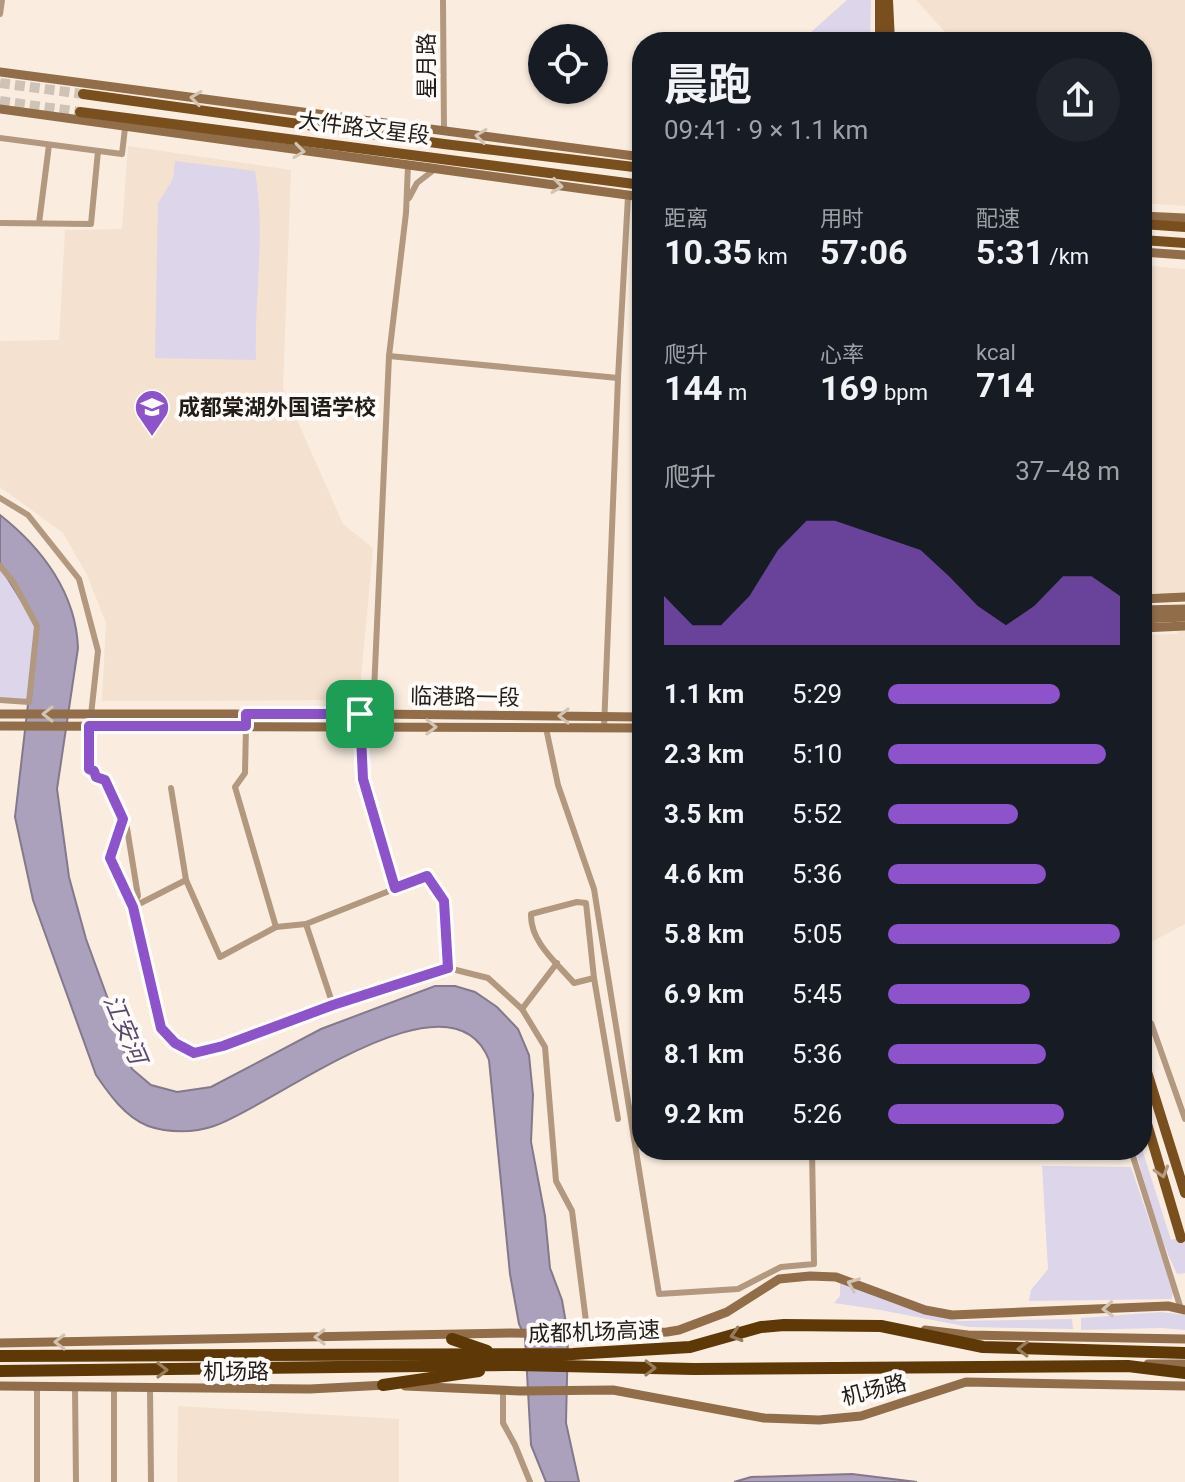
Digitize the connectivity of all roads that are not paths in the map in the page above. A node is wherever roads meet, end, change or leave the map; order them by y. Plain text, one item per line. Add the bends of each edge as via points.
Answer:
1 (2, 0) edge
2 (443, 0) edge
3 (880, 0) edge
4 (888, 0) edge
5 (0, 14) edge
6 (880, 32) edge
7 (890, 32) edge
8 (0, 72) edge
9 (83, 94) tunnel mouth
10 (0, 109) edge
11 (80, 112) tunnel mouth
12 (125, 128) junction
13 (444, 131) junction
14 (0, 138) edge
15 (49, 145) junction
16 (98, 151) junction
17 (632, 156) edge
18 (408, 165) junction
19 (632, 167) edge
20 (435, 169) junction
21 (632, 184) edge
22 (628, 196) junction
23 (632, 196) edge
24 (406, 213) junction
25 (1152, 216) edge
26 (1185, 218) edge
27 (0, 223) edge
28 (39, 223) junction
29 (1152, 225) edge
30 (1185, 227) edge
31 (1152, 241) edge
32 (1185, 243) edge
33 (1152, 253) edge
34 (1185, 255) edge
35 (389, 356) junction
36 (618, 378) junction
37 (0, 498) edge
38 (0, 566) edge
39 (1185, 597) edge
40 (1152, 599) edge
41 (1185, 609) edge
42 (1152, 610) edge
43 (1185, 617) edge
44 (1152, 619) edge
45 (1185, 626) edge
46 (1152, 628) edge
47 (0, 700) edge
48 (0, 714) edge
49 (246, 714) junction
50 (360, 714) junction
51 (373, 714) junction
52 (91, 715) junction
53 (604, 716) junction
54 (632, 717) edge
55 (0, 726) edge
56 (89, 726) junction
57 (246, 726) junction
58 (360, 726) junction
59 (546, 728) junction
60 (604, 728) junction
61 (632, 728) edge
62 (171, 788) dead end
63 (123, 819) junction
64 (186, 880) junction
65 (395, 888) junction
66 (133, 907) junction
67 (306, 924) junction
68 (276, 927) junction
69 (557, 963) junction
70 (448, 968) junction
71 (594, 978) junction
72 (333, 1005) junction
73 (522, 1009) junction
74 (1152, 1026) edge
75 (1152, 1088) edge
76 (618, 1119) dead end
77 (1185, 1119) edge
78 (632, 1126) edge
79 (1152, 1141) edge
80 (637, 1160) edge
81 (812, 1160) edge
82 (1135, 1160) edge
83 (1185, 1193) edge
84 (1181, 1238) dead end
85 (1183, 1310) edge
86 (881, 1326) junction
87 (484, 1334) junction
88 (372, 1335) junction
89 (588, 1337) junction
90 (452, 1339) junction
91 (1185, 1339) edge
92 (0, 1343) edge
93 (1185, 1353) edge
94 (497, 1354) junction
95 (0, 1356) edge
96 (522, 1360) junction
97 (572, 1360) junction
98 (193, 1363) junction
99 (1185, 1364) edge
100 (507, 1365) junction
101 (1128, 1366) junction
102 (0, 1371) edge
103 (1185, 1373) edge
104 (383, 1385) junction
105 (0, 1386) edge
106 (37, 1386) junction
107 (75, 1386) junction
108 (114, 1386) junction
109 (1185, 1386) edge
110 (150, 1388) junction
111 (503, 1390) junction
112 (37, 1482) edge
113 (76, 1482) edge
114 (114, 1482) edge
115 (151, 1482) edge
116 (530, 1482) edge

1 - 5 street
2 - 13 street, 星月路
3 - 6 main road
4 - 7 main road
13 -> 8 main road
9 - 19 main road, 大件路文星段
10 - 12 main road
11 - 21 main road, 大件路文星段
12 - 16 street via 122,154
12 -> 18 main road
17 -> 13 main road
14 - 15 street
15 - 16 street
15 - 28 street
16 - 28 street via 91,224
18 - 20 main road
18 - 24 street
20 -> 22 main road
20 - 24 street via 410,193
22 - 23 main road
22 - 36 street
24 - 35 street
25 - 26 main road
27 - 28 street
29 - 30 main road
31 - 32 main road
33 - 34 main road
35 - 36 street
35 - 51 street
36 - 53 street
37 - 52 street via 28,515 79,579 98,651
38 - 47 street via 37,626 29,702
39 - 40 main road
41 - 42 main road
43 - 44 main road
45 - 46 main road
52 -> 48 main road, 临港路一段
49 - 50 main road, 临港路一段
49 - 52 main road, 临港路一段
49 - 57 street
50 - 51 main road, 临港路一段
50 - 58 street
53 -> 51 main road, 临港路一段
53 - 54 main road, 临港路一段
53 - 60 street
55 - 56 main road, 临港路一段
56 - 57 main road, 临港路一段
56 - 63 street via 89,769 105,780
57 - 58 main road, 临港路一段
57 - 68 street via 245,773 235,787
58 -> 59 main road, 临港路一段
58 - 65 street via 363,779
59 - 60 main road, 临港路一段
59 - 78 street via 558,785 594,889
60 - 61 main road, 临港路一段
62 - 64 street
63 - 66 street via 138,896
63 - 66 street via 110,858
64 - 66 street
64 - 68 street via 220,957
65 - 67 street
65 - 70 street via 427,876 444,901
66 - 72 street via 161,1028 194,1053
67 - 68 street
67 - 72 street
69 - 71 street via 574,983
69 - 71 street via 541,946 531,914 586,903
69 - 73 street
70 - 72 street
70 - 73 street via 488,978
71 - 76 street
73 - 89 street via 545,1047 556,1181 572,1211
74 - 77 street
75 - 83 main road
79 -> 84 main road
80 - 81 street via 659,1294 738,1289 781,1267 814,1264
82 - 85 street via 1177,1278
85 -> 89 main road, 机场路 via 1168,1306 952,1315 836,1277 810,1276 779,1279 727,1312 679,1330
86 - 91 main road via 968,1335
93 -> 86 highway, 成都机场高速 via 983,1347
86 -> 97 highway, 成都机场高速 via 761,1327 690,1347
87 - 88 main road, 机场路
87 - 89 main road, 机场路
87 - 90 main road
88 - 90 main road
88 -> 92 main road, 机场路
90 - 94 highway
94 - 96 highway, 成都机场高速
94 - 98 highway, 成都机场高速
95 - 98 highway, 成都机场高速
96 - 97 highway, 成都机场高速
96 - 100 highway, 成都机场高速
97 -> 101 highway, 成都机场高速 via 694,1369
98 - 100 highway, 成都机场高速
102 -> 98 highway, 成都机场高速
99 - 101 main road
100 - 104 highway
101 - 103 highway, 成都机场高速
104 - 110 main road, 机场路
104 - 111 main road, 机场路
105 - 106 main road, 机场路
106 - 107 main road, 机场路
106 - 112 street
107 - 108 main road, 机场路
107 - 113 street
108 - 110 main road, 机场路
108 - 114 street
109 - 111 main road, 机场路 via 966,1382 861,1416 819,1420 764,1418 613,1390
110 - 115 street
111 - 116 street via 503,1423

